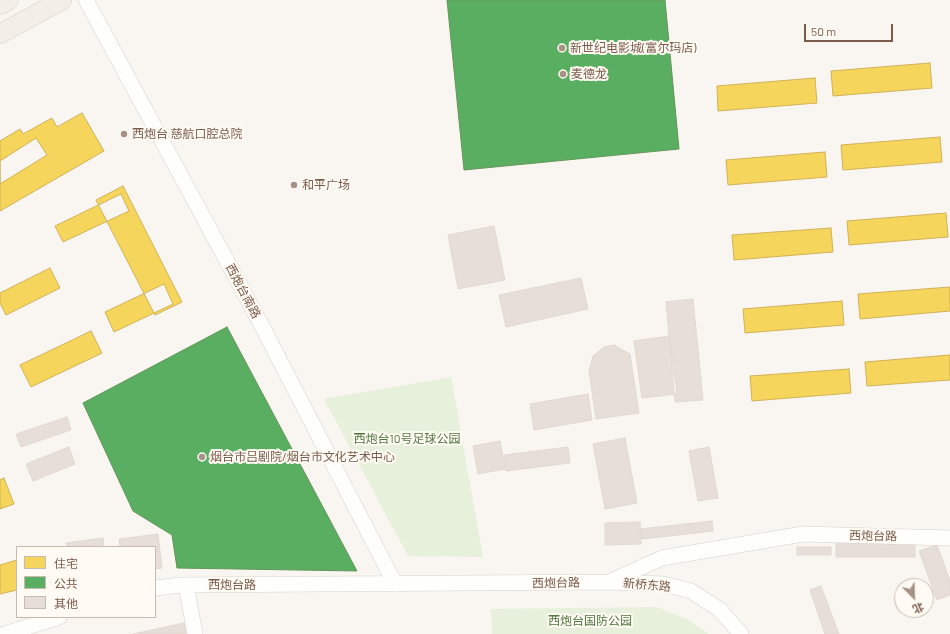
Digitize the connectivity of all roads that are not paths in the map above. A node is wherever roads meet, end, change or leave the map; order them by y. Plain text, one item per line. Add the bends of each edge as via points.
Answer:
1 (9, 0) edge
2 (62, 0) edge
3 (86, 0) edge
4 (0, 5) edge
5 (0, 34) edge
6 (950, 538) edge
7 (608, 582) junction
8 (394, 584) junction
9 (186, 585) junction
10 (156, 588) edge
11 (56, 618) edge
12 (5, 634) edge
13 (195, 634) edge
14 (741, 634) edge

1 - 4 main road
2 - 5 main road
3 - 8 street, 西炮台南路 via 262,326
6 - 7 street, 西炮台路 via 803,534 662,558
7 - 8 street, 西炮台路
7 - 14 street, 新桥东路 via 664,584 691,591 720,610
8 - 9 street, 西炮台路
9 - 10 street, 西炮台路
9 - 13 street
11 - 12 street

